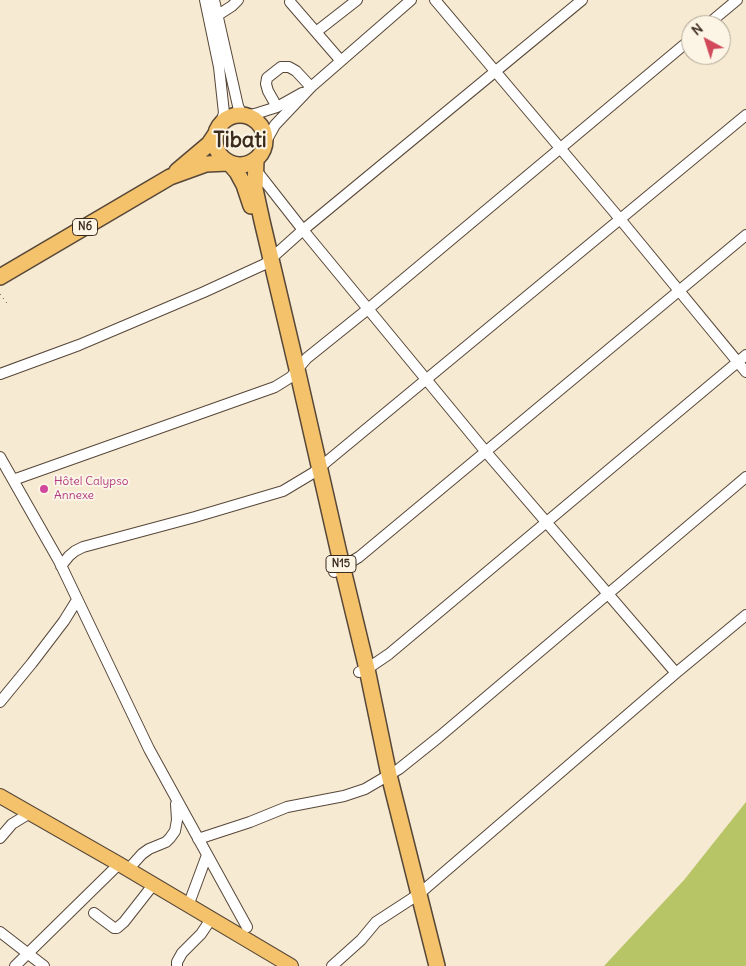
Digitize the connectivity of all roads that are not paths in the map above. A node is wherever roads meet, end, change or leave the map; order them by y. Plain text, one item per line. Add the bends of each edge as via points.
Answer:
1 (205, 0) edge
2 (214, 0) edge
3 (238, 0) edge
4 (357, 0) edge
5 (411, 0) edge
6 (435, 0) edge
7 (582, 0) edge
8 (737, 0) edge
9 (290, 2) dead end
10 (213, 15) junction
11 (719, 15) edge
12 (316, 32) junction
13 (681, 47) edge
14 (341, 61) junction
15 (495, 72) junction
16 (311, 88) junction
17 (277, 107) junction
18 (244, 115) junction
19 (746, 115) edge
20 (218, 129) junction
21 (265, 143) junction
22 (560, 148) junction
23 (229, 164) junction
24 (256, 165) junction
25 (170, 177) junction
26 (620, 220) junction
27 (303, 230) junction
28 (746, 235) edge
29 (268, 262) junction
30 (0, 277) edge
31 (679, 291) junction
32 (368, 308) junction
33 (742, 359) edge
34 (746, 372) edge
35 (294, 373) junction
36 (0, 374) edge
37 (428, 380) junction
38 (486, 452) junction
39 (0, 456) edge
40 (317, 471) junction
41 (746, 477) edge
42 (13, 480) junction
43 (546, 522) junction
44 (61, 566) junction
45 (338, 570) junction
46 (607, 594) junction
47 (77, 600) junction
48 (746, 615) edge
49 (363, 671) junction
50 (676, 673) junction
51 (0, 702) edge
52 (386, 777) junction
53 (0, 796) edge
54 (176, 799) junction
55 (30, 813) junction
56 (0, 838) edge
57 (198, 839) junction
58 (207, 855) junction
59 (124, 867) junction
60 (153, 885) junction
61 (415, 897) junction
62 (188, 906) junction
63 (94, 913) dead end
64 (211, 919) junction
65 (248, 927) dead end
66 (0, 932) edge
67 (29, 954) junction
68 (176, 965) edge
69 (15, 966) edge
70 (44, 966) edge
71 (291, 966) edge
72 (332, 966) edge
73 (429, 966) edge
74 (437, 966) edge

1 - 10 street
2 - 10 street
3 - 10 street
4 - 12 street
5 - 14 street
6 - 15 street
7 - 15 street
8 - 11 street
9 - 12 street
10 - 18 street via 238,106
10 - 20 street via 224,113
12 - 14 street
13 - 22 street
14 - 16 street
15 - 22 street
15 - 27 street
16 - 17 street
16 - 17 street via 296,71 281,67 267,78 266,84
16 - 21 street via 275,125
17 - 18 street
18 - 20 highway, N6 via 227,118
18 - 21 highway via 258,123
19 - 26 street
20 - 23 highway via 215,148
20 - 25 highway, N6 via 209,144
21 - 24 highway
22 - 26 street
22 - 32 street
23 - 24 highway, N6
23 - 25 highway, N6 via 206,164
23 - 29 highway, N15 via 244,185
24 - 27 street
24 - 29 highway, N15 via 255,190
25 - 30 highway, N6
26 - 31 street
26 - 37 street
27 - 29 street
27 - 32 street
28 - 31 street
29 - 35 highway, N15
29 - 36 street via 79,345
31 - 33 street
31 - 38 street
32 - 35 street via 307,358
32 - 37 street
33 - 34 street
33 - 43 street
35 - 40 highway, N15
35 - 42 street via 275,387
37 - 38 street
37 - 40 street
38 - 43 street
38 - 45 street via 359,557
39 - 42 street
40 - 44 street via 283,492 83,547
40 - 45 highway, N15
41 - 46 street
42 - 44 street
43 - 46 street
43 - 49 street via 388,654
44 - 47 street
45 - 49 highway, N15
46 - 50 street
46 - 52 street via 439,737
47 - 51 street
47 - 54 street
48 - 50 street
49 - 52 highway, N15
50 - 61 street
52 - 57 street via 344,796 287,807
52 - 61 highway, N15
53 - 55 main road
54 - 57 street
54 - 59 street via 177,820 170,838 142,854 134,864
55 - 56 street via 12,824
55 - 59 main road
57 - 58 street
58 - 62 street
58 - 65 street
59 - 60 main road
59 - 67 street
60 - 62 main road
60 - 63 street via 117,928
61 - 72 street via 376,922
61 - 73 highway, N15
61 - 74 highway, N15
62 - 64 main road
64 - 68 street
64 - 71 main road
66 - 67 street
67 - 69 street
67 - 70 street

